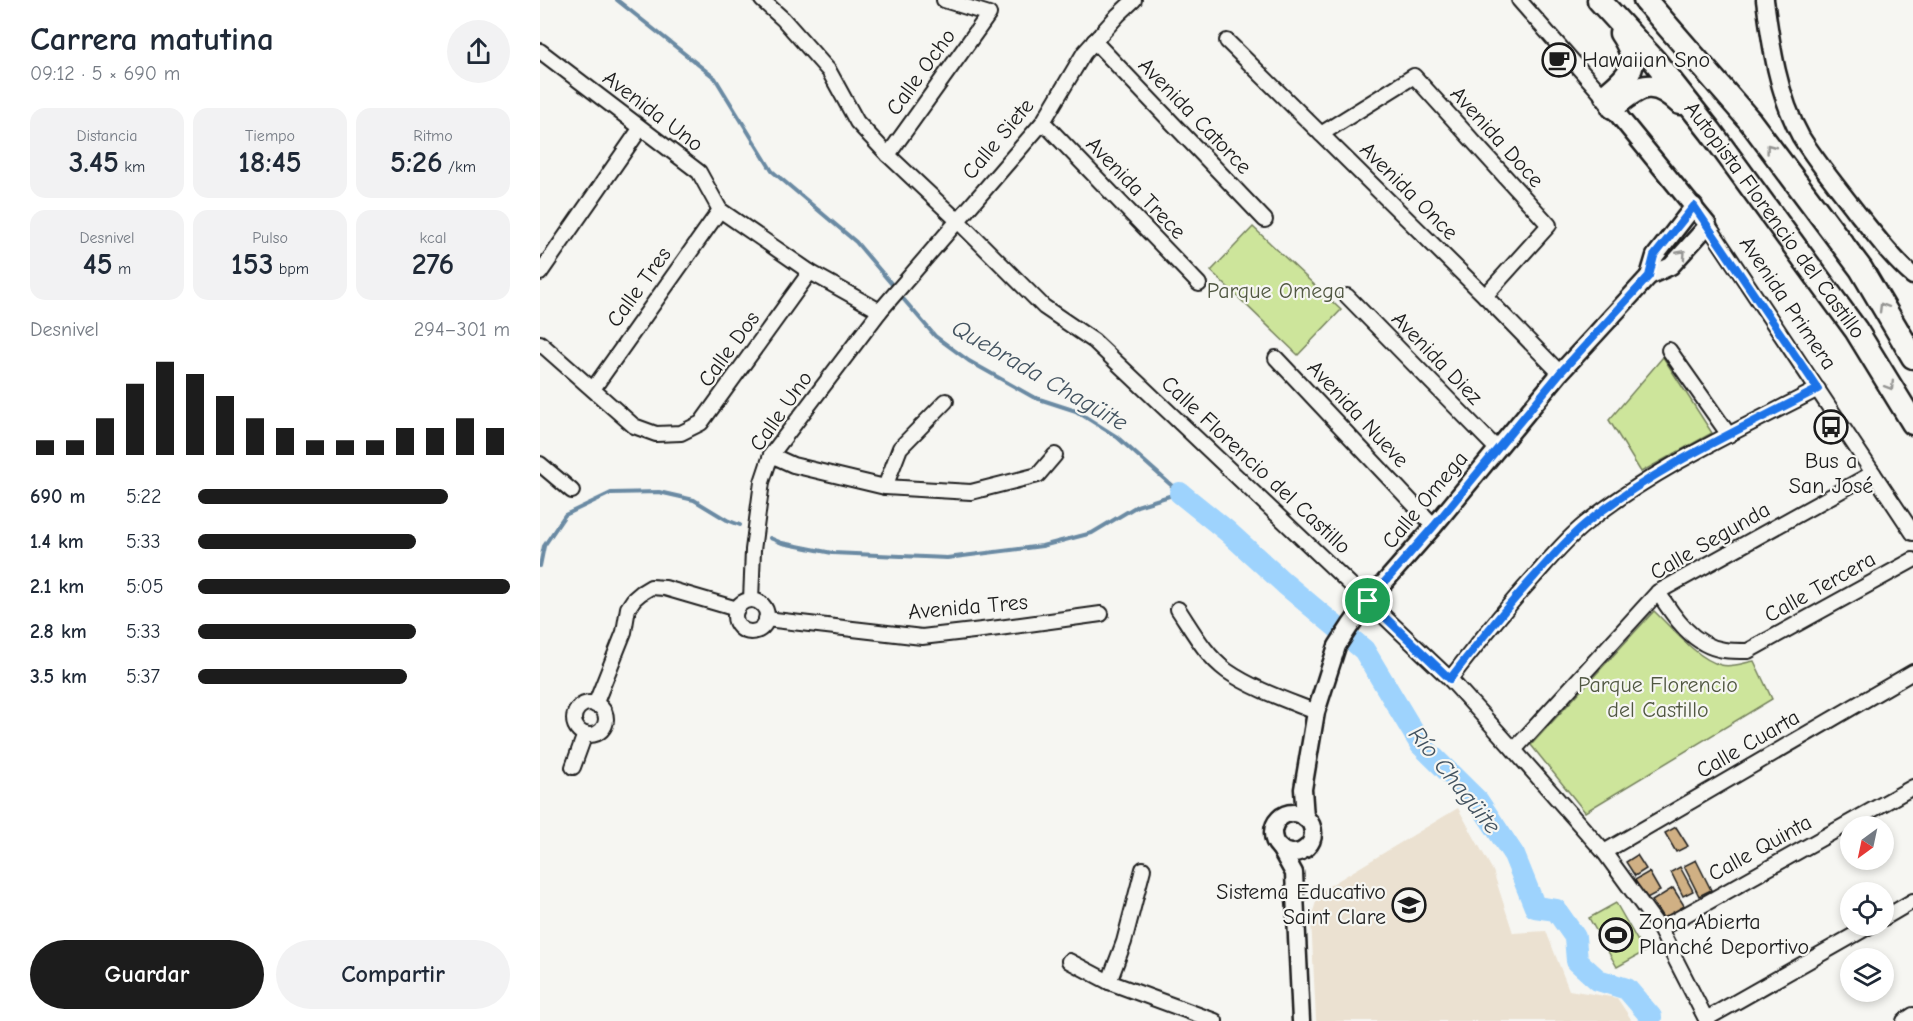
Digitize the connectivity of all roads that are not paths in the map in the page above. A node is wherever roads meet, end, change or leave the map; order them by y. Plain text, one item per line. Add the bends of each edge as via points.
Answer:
1 (762, 0) edge
2 (944, 0) edge
3 (1134, 0) edge
4 (1519, 0) edge
5 (1593, 0) edge
6 (1599, 0) edge
7 (1645, 0) edge
8 (1765, 0) edge
9 (1227, 40) dead end
10 (1094, 41) junction
11 (540, 51) edge
12 (1608, 102) junction
13 (1043, 122) junction
14 (640, 129) junction
15 (1711, 132) junction
16 (1321, 134) junction
17 (888, 155) junction
18 (1694, 206) junction
19 (720, 210) junction
20 (957, 220) junction
21 (1265, 220) dead end
22 (1708, 225) junction
23 (810, 272) junction
24 (540, 273) edge
25 (1649, 276) junction
26 (1913, 276) edge
27 (1199, 284) dead end
28 (1347, 296) dead end
29 (1485, 296) junction
30 (885, 306) junction
31 (540, 343) edge
32 (1669, 350) dead end
33 (1913, 357) edge
34 (1276, 358) dead end
35 (1560, 373) junction
36 (593, 389) junction
37 (1818, 389) junction
38 (946, 401) dead end
39 (1913, 423) edge
40 (1729, 435) junction
41 (1497, 449) junction
42 (771, 455) junction
43 (1055, 455) dead end
44 (540, 464) edge
45 (1873, 473) junction
46 (885, 487) junction
47 (572, 491) dead end
48 (1434, 526) junction
49 (1913, 533) edge
50 (1913, 560) edge
51 (1658, 592) junction
52 (751, 600) junction
53 (1368, 601) junction
54 (736, 609) junction
55 (1178, 609) dead end
56 (1101, 614) dead end
57 (766, 619) junction
58 (1913, 672) edge
59 (1450, 679) junction
60 (595, 705) junction
61 (1316, 712) junction
62 (585, 734) junction
63 (1514, 750) junction
64 (573, 767) dead end
65 (1913, 787) edge
66 (1303, 789) junction
67 (1285, 815) junction
68 (1305, 818) junction
69 (1280, 848) junction
70 (1303, 850) junction
71 (1604, 852) junction
72 (1143, 869) dead end
73 (1294, 873) junction
74 (1913, 901) edge
75 (1894, 912) edge
76 (1660, 929) junction
77 (1853, 936) edge
78 (1069, 961) dead end
79 (1109, 982) junction
80 (1913, 1015) edge
81 (1707, 1020) edge
82 (1215, 1021) edge
83 (1301, 1021) edge
84 (1904, 1021) edge

1 - 17 street, Calle Florencio del Castillo via 829,71 857,122
2 - 17 street, Calle Ocho via 989,14
3 - 10 street, Calle Siete
4 - 12 street
5 - 12 highway via 1627,41 1631,59 1625,80
6 - 15 highway, Autopista Florencio del Castillo via 1654,60
33 -> 7 highway, Autopista Florencio del Castillo via 1861,269 1750,121
8 - 26 street via 1786,103 1801,136 1868,227 1896,262
9 - 16 street, Avenida Once
10 - 13 street, Calle Siete
10 - 21 street, Avenida Catorce
11 - 14 street, Avenida Uno
12 - 15 highway via 1634,90 1659,87
12 - 18 street, Avenida Primera
13 - 20 street, Calle Siete
13 - 27 street, Avenida Trece
14 - 19 street, Avenida Uno via 699,172
14 - 24 street
15 -> 39 highway, Autopista Florencio del Castillo via 1856,330
16 - 29 street, Avenida Once
16 - 29 street, Avenida Doce via 1413,76 1549,225
17 - 20 street, Calle Florencio del Castillo
18 - 22 street, Avenida Primera
18 - 25 street, Calle Omega via 1654,256
19 - 23 street, Avenida Uno
19 - 36 street, Calle Tres
20 - 30 street, Calle Siete
20 - 53 street, Calle Florencio del Castillo via 1044,307 1094,341
25 -> 22 street, Calle Omega via 1671,266
22 - 37 street, Avenida Primera
23 - 30 street, Avenida Uno
23 - 36 street, Calle Dos via 701,423 681,433 656,434 634,426
25 - 35 street, Calle Omega
28 - 41 street, Avenida Diez
29 - 35 street, Avenida Once
30 - 42 street, Calle Uno
31 - 36 street
32 - 40 street
34 - 48 street, Avenida Nueve
35 - 41 street, Calle Omega
37 - 40 street
37 - 45 street, Avenida Primera
38 - 46 street via 900,448
40 - 59 street via 1615,501 1583,526 1490,626
41 - 48 street, Calle Omega
42 - 46 street via 793,465
42 - 52 street, Calle Uno via 762,482
43 - 46 street via 1038,475 971,492
44 - 47 street
45 - 49 street, Avenida Primera
45 - 51 street, Calle Segunda
48 - 53 street, Calle Omega
50 - 51 street, Calle Tercera via 1748,651 1723,650 1705,644 1688,632
51 - 63 street, Calle Segunda
52 - 54 street
52 - 57 street via 765,608
53 - 59 street, Calle Florencio del Castillo
53 - 61 street, Calle Omega via 1337,646
54 - 57 street via 736,620 743,629 760,629
54 - 60 street via 651,587 634,599 628,609 624,632
55 - 61 street via 1206,651 1226,670 1257,688
56 - 57 street, Avenida Tres via 922,637
58 - 71 street, Calle Cuarta
59 - 63 street, Calle Florencio del Castillo
60 - 62 street via 604,712 605,723 599,732
60 - 62 street via 584,705 575,712 575,724
61 - 66 street, Calle Omega
62 - 64 street
63 - 71 street, Calle Florencio del Castillo
65 - 76 street, Calle Quinta
66 - 67 street, Calle Omega
66 - 68 street, Calle Omega
67 - 68 street via 1292,813
67 - 69 street via 1273,830
68 - 70 street via 1312,831 1309,845
69 - 70 street via 1291,853
69 - 73 street
70 - 73 street
71 - 76 street, Calle Florencio del Castillo
72 - 79 street
73 - 83 street
74 - 75 street
76 - 81 street, Calle Florencio del Castillo
77 - 81 street
78 - 79 street
79 - 82 street
80 - 84 street

